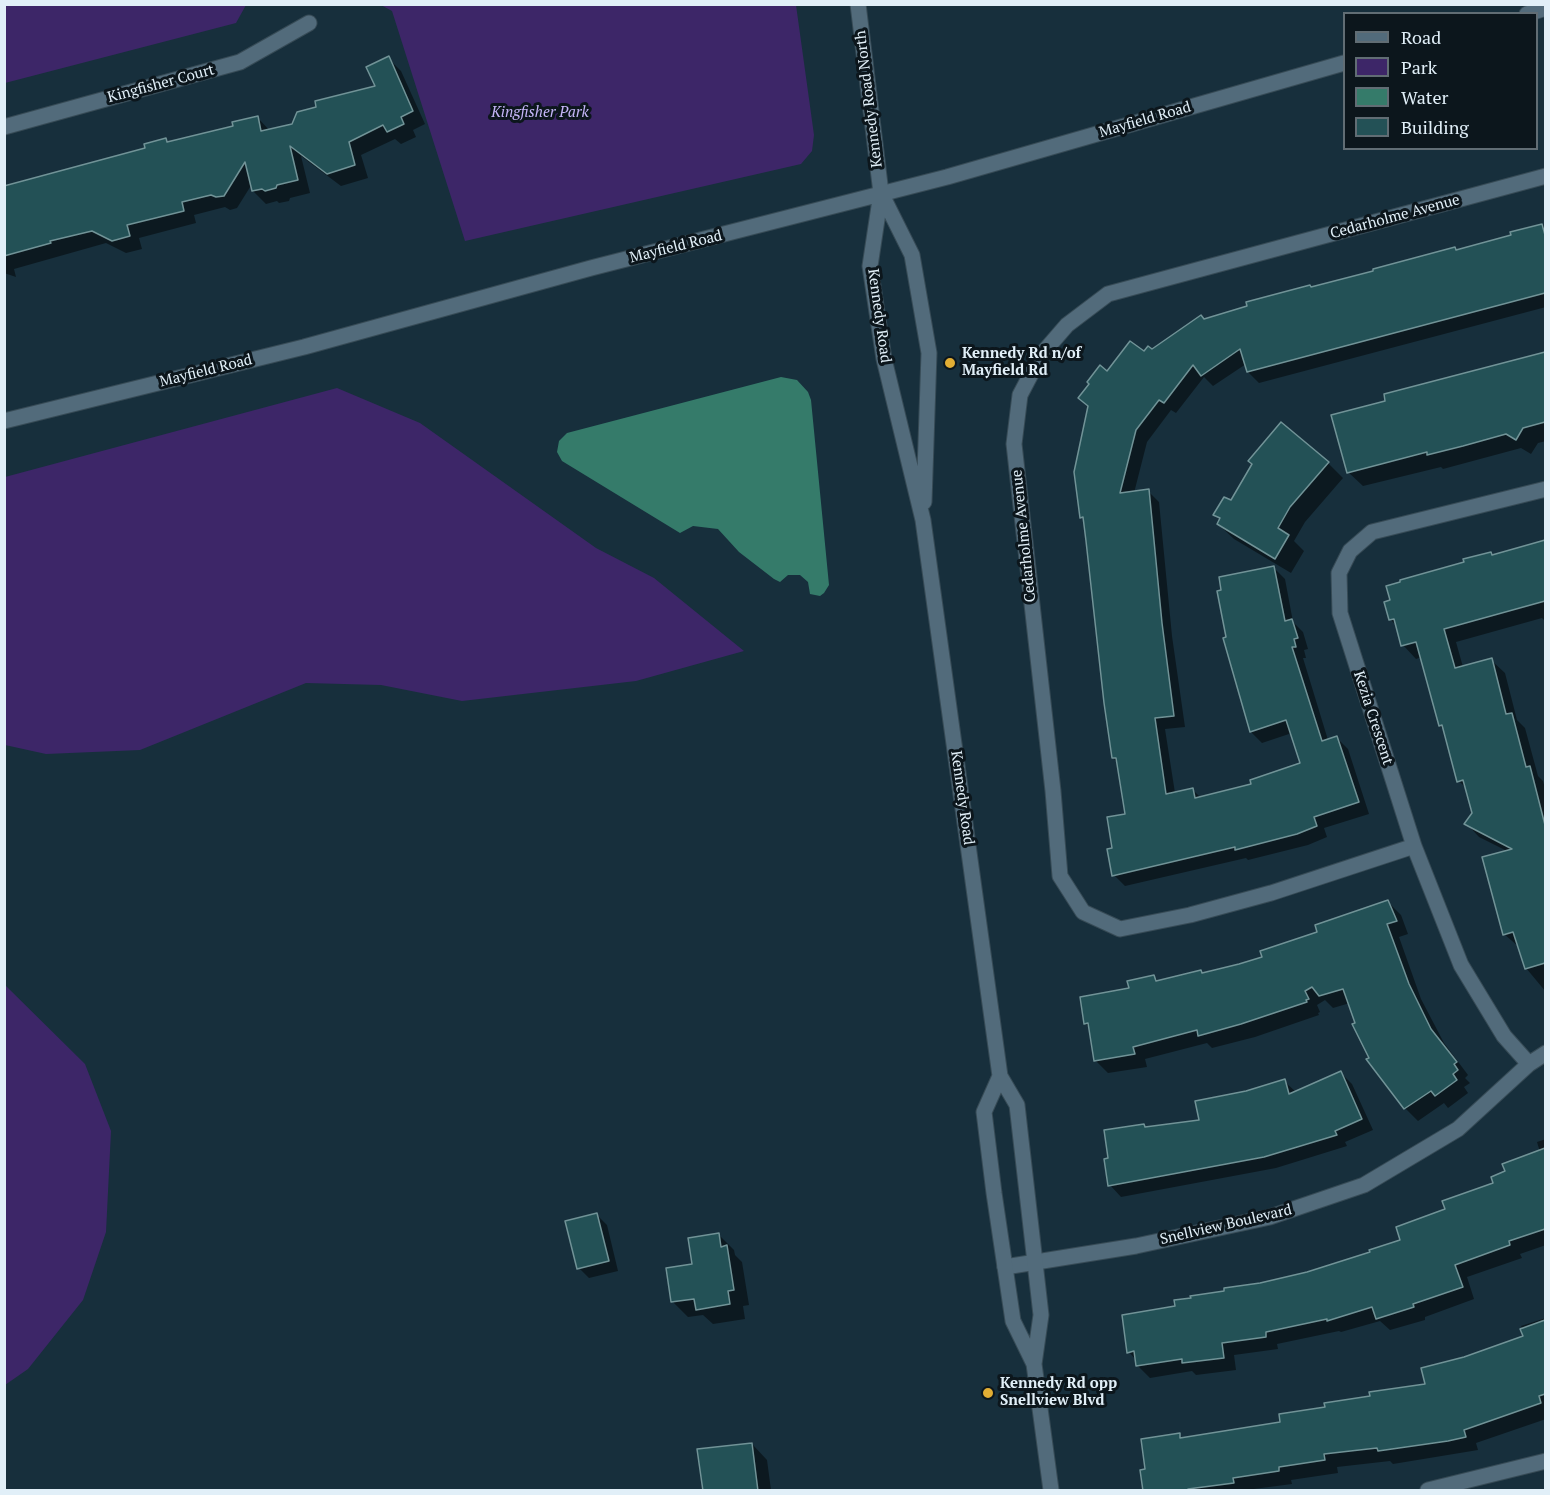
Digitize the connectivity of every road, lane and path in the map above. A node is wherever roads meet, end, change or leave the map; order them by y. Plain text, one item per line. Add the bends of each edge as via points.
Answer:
1 (858, 4) edge
2 (309, 23) dead end
3 (1343, 63) edge
4 (4, 127) edge
5 (1545, 176) edge
6 (881, 193) junction
7 (4, 421) edge
8 (1545, 489) edge
9 (923, 520) junction
10 (1414, 846) junction
11 (1545, 1053) edge
12 (1529, 1064) junction
13 (1000, 1076) junction
14 (1034, 1263) junction
15 (1005, 1267) junction
16 (1034, 1364) junction
17 (1545, 1461) edge
18 (1462, 1487) edge
19 (1051, 1491) edge
20 (1428, 1491) edge

1 - 6 main road, Kennedy Road North
2 - 4 main road, Kingfisher Court via 240,62
3 - 6 main road, Mayfield Road
5 - 10 main road, Cedarholme Avenue via 1108,294 1067,325 1041,355 1020,395 1014,444 1060,876 1083,912 1120,929 1271,893
6 - 7 main road, Mayfield Road via 304,347
6 - 9 main road, Kennedy Road via 870,266 884,359
6 - 9 main road, Kennedy Road via 912,255 929,353
8 - 10 main road, Kezia Crescent via 1372,532 1350,550 1339,573 1340,613
9 - 13 main road, Kennedy Road
10 - 12 main road, Kezia Crescent via 1461,965 1504,1036
11 - 12 main road, Snellview Boulevard
12 - 14 main road, Snellview Boulevard via 1458,1129 1364,1185 1270,1217
13 - 14 main road, Kennedy Road via 1017,1105
13 - 15 main road, Kennedy Road via 984,1112
14 - 15 main road, Snellview Boulevard
14 - 16 main road, Kennedy Road via 1041,1315
15 - 16 main road, Kennedy Road via 1013,1321
16 - 19 main road, Kennedy Road
17 - 18 main road
18 - 20 main road

